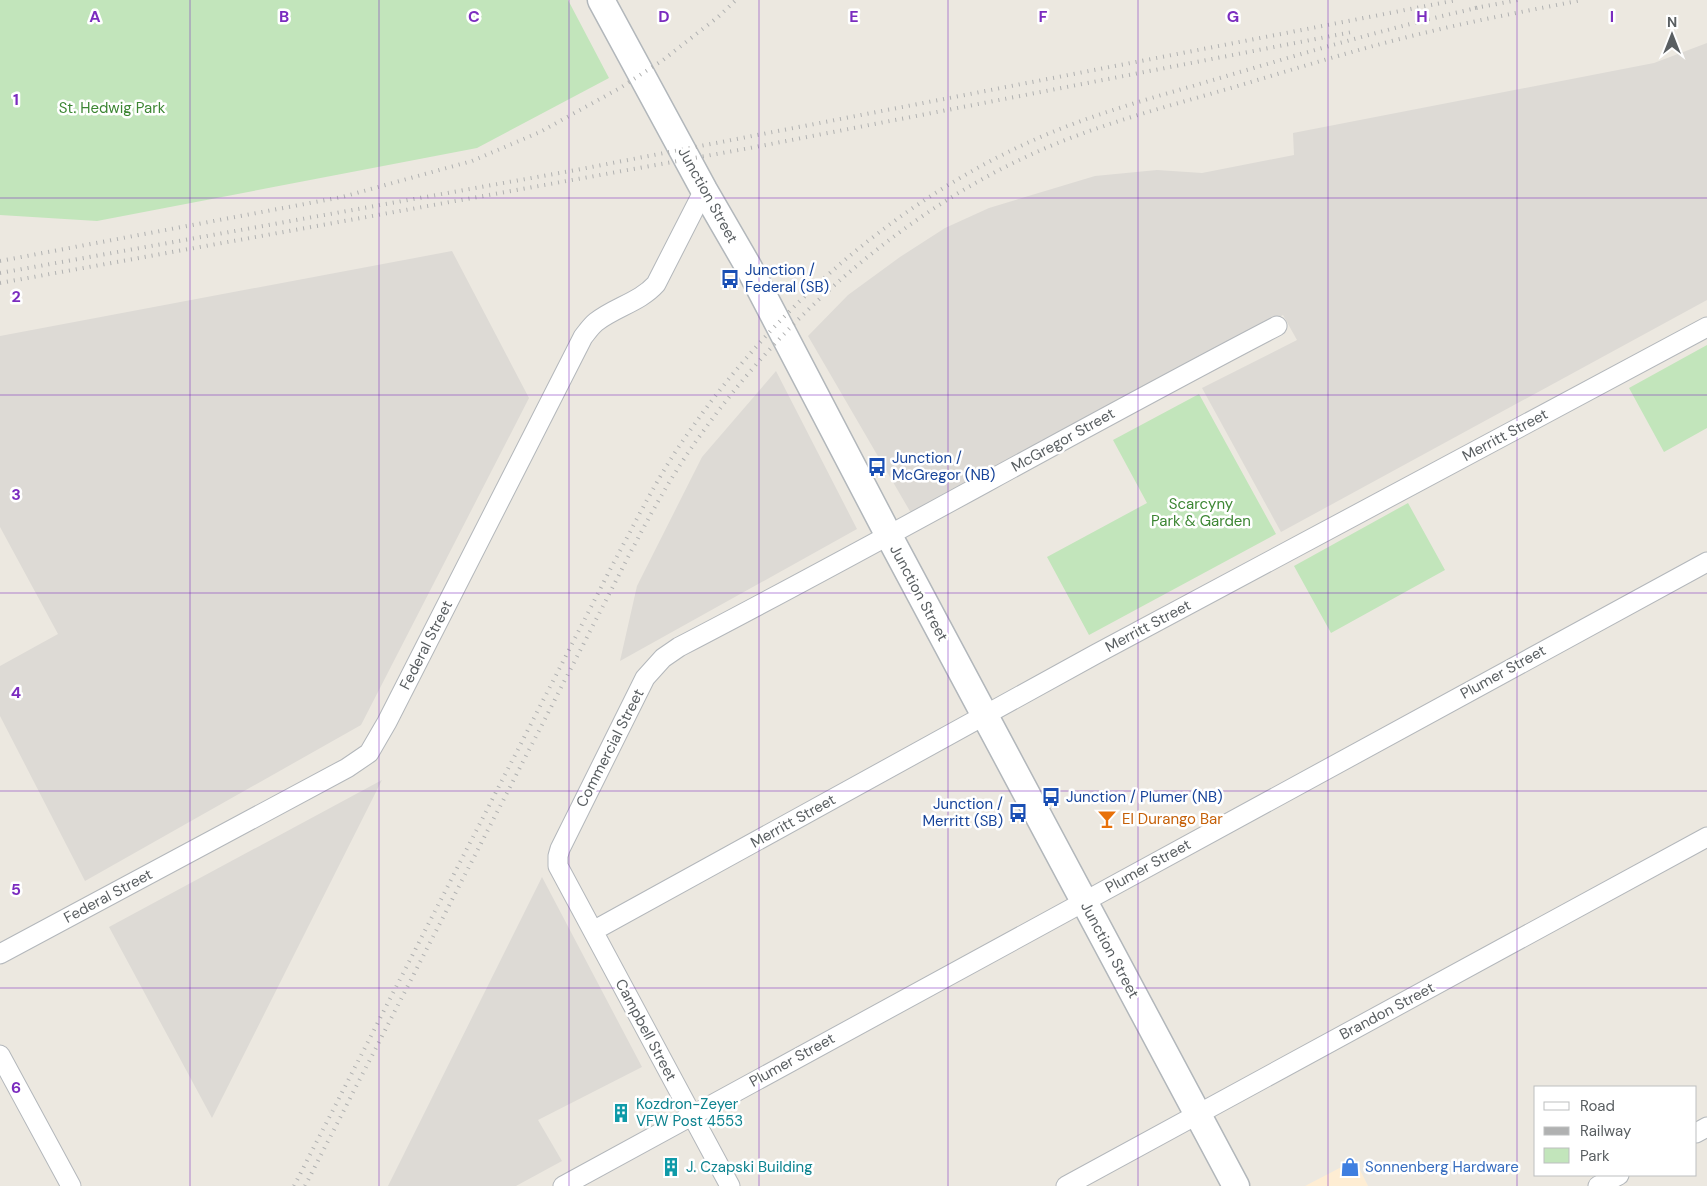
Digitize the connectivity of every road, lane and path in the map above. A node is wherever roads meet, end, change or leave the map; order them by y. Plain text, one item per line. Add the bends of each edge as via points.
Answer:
1 (601, 0) edge
2 (704, 190) junction
3 (1277, 326) dead end
4 (1707, 327) edge
5 (888, 536) junction
6 (1707, 562) edge
7 (692, 641) joint
8 (985, 716) junction
9 (1707, 837) edge
10 (561, 874) joint
11 (1084, 901) junction
12 (593, 931) junction
13 (0, 954) edge
14 (0, 1055) edge
15 (1197, 1114) junction
16 (692, 1115) junction
17 (1617, 1176) edge
18 (71, 1186) edge
19 (562, 1186) edge
20 (730, 1186) edge
21 (1066, 1186) edge
22 (1236, 1186) edge
23 (1598, 1186) edge

1 - 2 street, Junction Street
2 - 5 street, Junction Street via 748,266
2 - 13 street, Federal Street via 656,284 639,298 594,323 583,337 369,753 347,768
3 - 5 street, McGregor Street
4 - 8 street, Merritt Street via 1104,649
5 - 7 street, McGregor Street
5 - 8 street, Junction Street
6 - 11 street, Plumer Street
7 - 10 street, Commercial Street via 663,658 646,678 560,849 558,866
8 - 11 street, Junction Street
8 - 12 street, Merritt Street
9 - 15 street, Brandon Street
10 - 12 street, Campbell Street
11 - 15 street, Junction Street
11 - 16 street, Plumer Street
12 - 16 street, Campbell Street
14 - 18 street
15 - 21 street, Brandon Street
15 - 22 street, Junction Street
16 - 19 street, Plumer Street
16 - 20 street, Campbell Street
17 - 23 street

